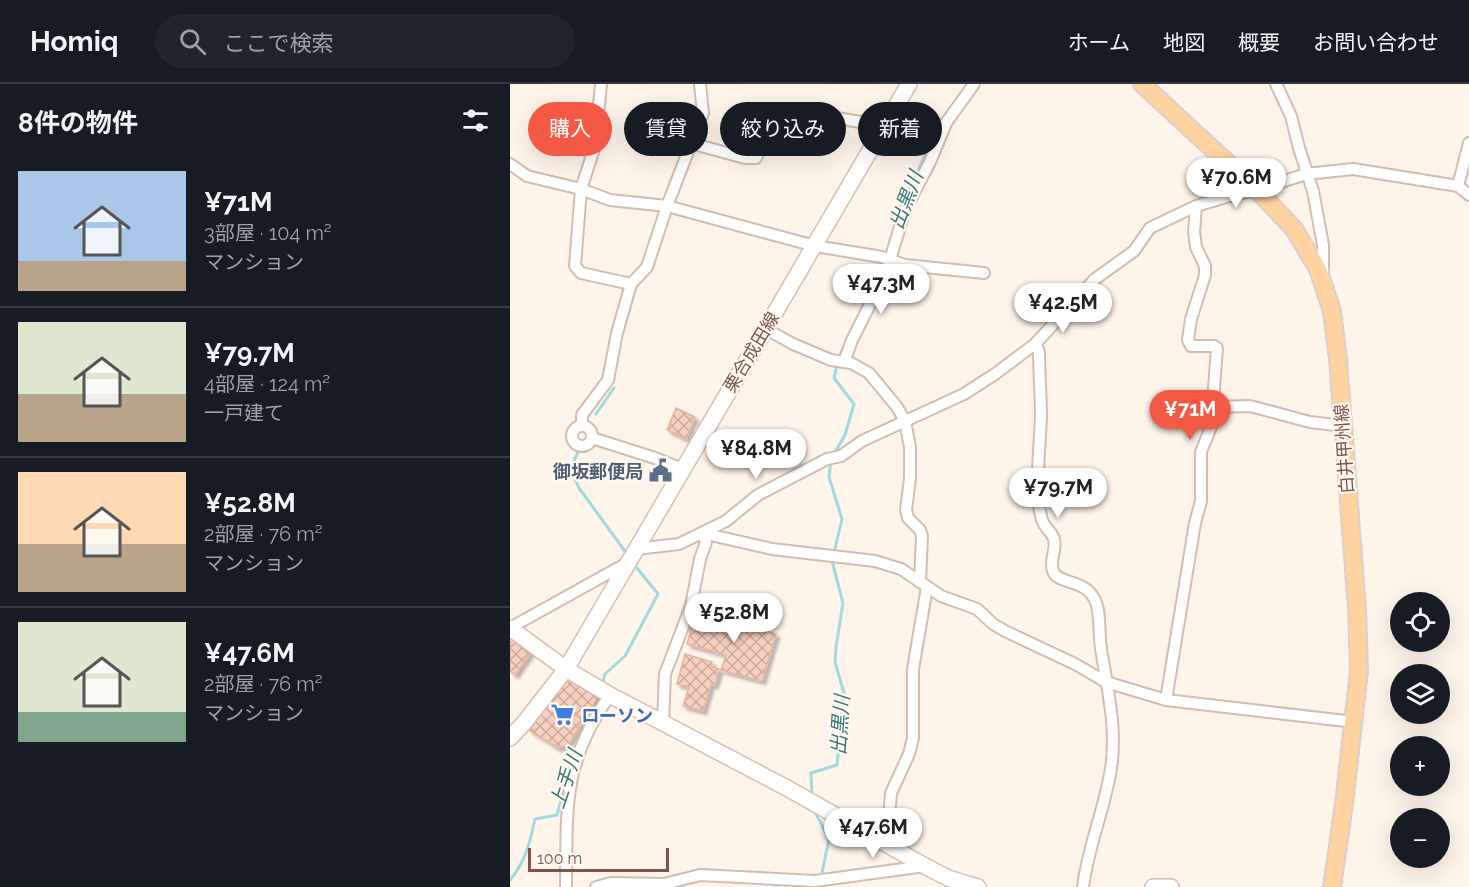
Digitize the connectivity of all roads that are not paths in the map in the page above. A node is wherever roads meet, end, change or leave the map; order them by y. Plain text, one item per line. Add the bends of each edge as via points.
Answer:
1 (601, 84) edge
2 (700, 84) edge
3 (909, 84) edge
4 (974, 84) edge
5 (1142, 84) edge
6 (1276, 84) edge
7 (1287, 84) edge
8 (1284, 98) junction
9 (702, 102) edge
10 (898, 102) edge
11 (858, 122) edge
12 (942, 132) edge
13 (1469, 143) edge
14 (708, 148) edge
15 (685, 156) edge
16 (867, 156) edge
17 (931, 156) edge
18 (510, 164) edge
19 (1306, 174) junction
20 (1458, 186) junction
21 (581, 189) junction
22 (1257, 190) junction
23 (1469, 195) edge
24 (1196, 206) junction
25 (667, 207) junction
26 (815, 246) junction
27 (886, 258) junction
28 (984, 273) dead end
29 (1323, 280) junction
30 (631, 284) junction
31 (766, 328) junction
32 (1035, 344) junction
33 (844, 362) junction
34 (1213, 407) junction
35 (905, 421) junction
36 (582, 425) junction
37 (1343, 426) junction
38 (592, 438) junction
39 (682, 469) junction
40 (702, 533) junction
41 (636, 549) junction
42 (627, 563) junction
43 (924, 585) junction
44 (511, 630) edge
45 (566, 669) junction
46 (1106, 682) junction
47 (610, 695) junction
48 (1166, 700) junction
49 (663, 722) junction
50 (1354, 722) junction
51 (510, 738) edge
52 (887, 845) junction
53 (925, 866) junction
54 (971, 886) edge
55 (566, 887) edge
56 (596, 887) edge
57 (1083, 887) edge
58 (1154, 887) edge
59 (1172, 887) edge
60 (1332, 887) edge

1 - 21 street via 595,146
2 - 9 street
3 - 10 main road, 栗合成田線
4 - 12 street
5 - 22 main road, 白井甲州線
6 - 8 street
7 - 8 street
8 - 19 street
11 - 14 street via 801,112 769,116 763,122 756,158
13 - 20 street
15 - 25 street
16 - 26 main road, 栗合成田線
17 - 27 street
18 - 21 street via 527,176
19 - 20 street via 1353,169
19 - 22 street
19 - 29 street via 1321,231
20 - 23 street
21 - 25 street via 610,200
21 - 30 street via 575,266 581,273
22 - 24 street
22 - 29 main road, 白井甲州線 via 1301,238
24 - 32 street via 1150,228 1134,251 1095,279
24 - 34 street via 1194,232 1205,275 1188,340 1191,346 1217,348
25 - 26 street
25 - 30 street via 647,267
26 - 27 street
26 - 31 main road, 栗合成田線
27 - 28 street via 906,265
27 - 33 street via 886,273
29 - 37 main road, 白井甲州線 via 1336,331
30 - 36 street via 608,380 582,415
31 - 33 street via 793,344
31 - 39 main road, 栗合成田線
32 - 35 street via 964,394
32 - 46 street via 1039,352 1042,522 1054,538 1053,571 1088,590 1094,599
33 - 35 street via 869,373
34 - 37 street via 1250,406 1310,422
34 - 48 street via 1201,452 1201,501
35 - 40 street via 758,495 726,521
35 - 43 street via 910,447 906,510 922,536
36 - 38 street via 590,429
36 - 38 street via 571,434 574,444 585,446
37 - 50 main road, 白井甲州線 via 1358,638
38 - 39 street
39 - 41 main road, 栗合成田線
40 - 41 street via 679,544
40 - 43 street via 772,549 875,561 891,565
40 - 49 street via 706,542 694,593 664,674
41 - 42 main road, 栗合成田線
42 - 44 street
42 - 45 main road, 栗合成田線
43 - 46 street via 976,609 1005,631
43 - 52 street via 913,669 913,738 891,793
44 - 45 main road
45 - 47 main road
45 - 51 main road, 栗合成田線
46 - 48 street
46 - 57 street via 1113,722 1112,764 1085,865
47 - 49 main road
47 - 55 street via 588,728 577,754 567,800
48 - 50 street
49 - 52 main road
50 - 60 main road, 白井甲州線
52 - 53 main road
53 - 54 main road
53 - 56 street via 820,880 700,875 664,884 610,883
58 - 59 main road

